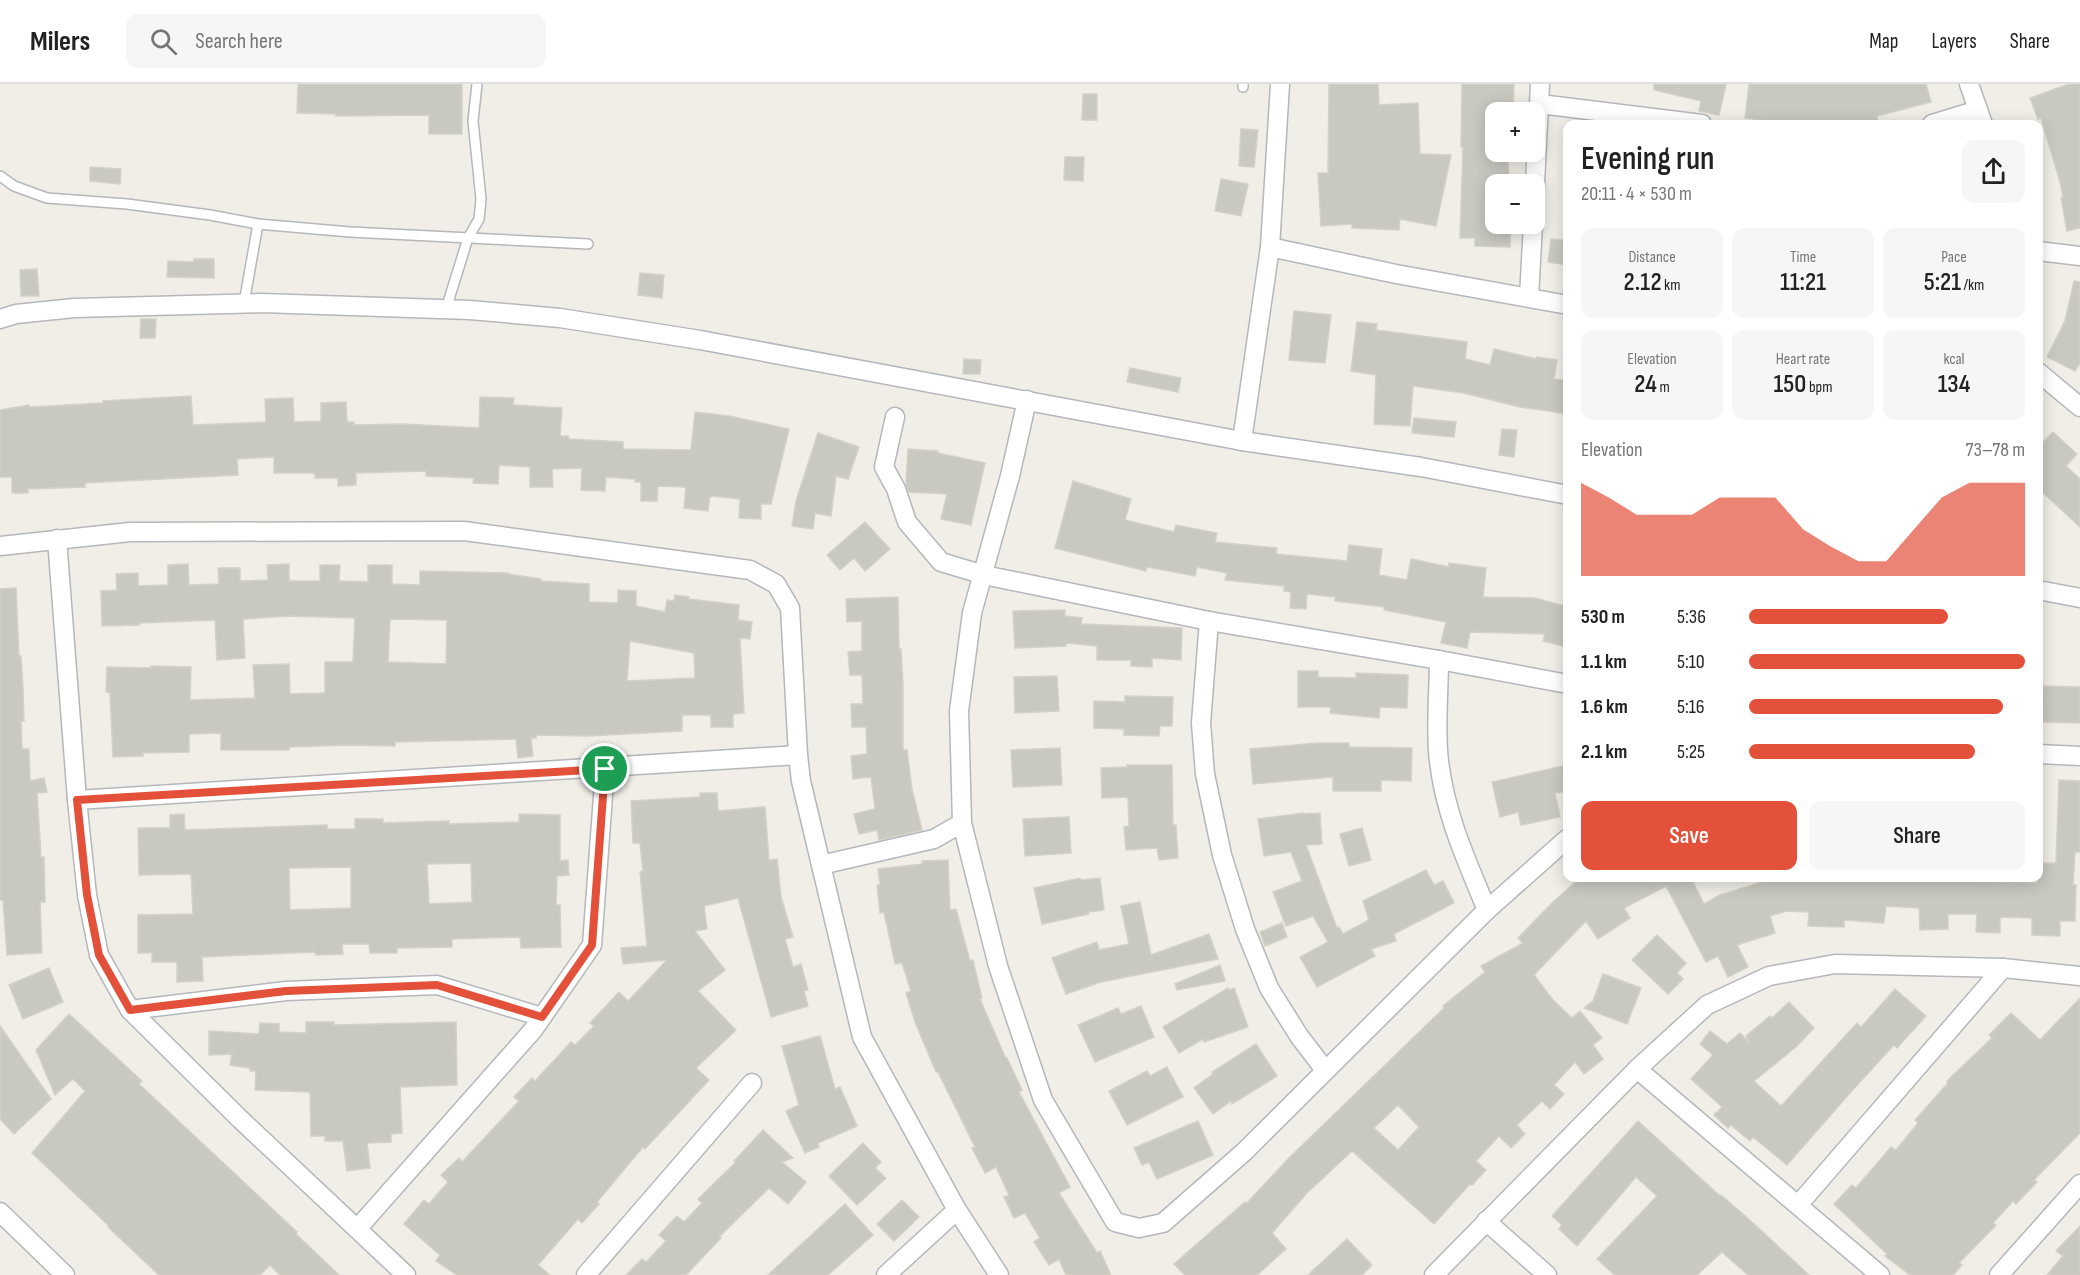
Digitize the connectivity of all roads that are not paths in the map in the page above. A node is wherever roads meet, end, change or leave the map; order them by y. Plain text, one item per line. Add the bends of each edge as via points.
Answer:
1 (477, 84) edge
2 (1280, 84) edge
3 (1540, 84) edge
4 (1969, 84) edge
5 (1540, 102) edge
6 (1545, 105) edge
7 (1981, 117) edge
8 (1670, 120) edge
9 (1960, 120) edge
10 (0, 176) edge
11 (258, 224) junction
12 (1532, 234) edge
13 (468, 238) junction
14 (588, 244) dead end
15 (1270, 247) junction
16 (2043, 252) edge
17 (2080, 256) edge
18 (1529, 297) junction
19 (244, 303) junction
20 (1563, 304) edge
21 (446, 309) junction
22 (0, 319) edge
23 (2043, 376) edge
24 (1027, 400) junction
25 (2080, 407) edge
26 (895, 417) dead end
27 (1242, 441) junction
28 (1563, 494) edge
29 (57, 538) junction
30 (0, 546) edge
31 (984, 575) junction
32 (2043, 591) edge
33 (2080, 598) edge
34 (1209, 621) junction
35 (1439, 660) junction
36 (1563, 683) edge
37 (2043, 754) edge
38 (798, 755) junction
39 (2080, 756) edge
40 (605, 769) junction
41 (77, 800) junction
42 (962, 822) junction
43 (1563, 842) edge
44 (821, 865) junction
45 (1487, 910) junction
46 (2003, 968) junction
47 (2080, 976) edge
48 (130, 1010) junction
49 (542, 1017) junction
50 (1637, 1069) junction
51 (1325, 1070) junction
52 (752, 1083) dead end
53 (2080, 1184) edge
54 (1799, 1204) junction
55 (957, 1210) junction
56 (0, 1212) edge
57 (1486, 1221) junction
58 (357, 1229) junction
59 (64, 1275) edge
60 (406, 1275) edge
61 (586, 1275) edge
62 (886, 1275) edge
63 (999, 1275) edge
64 (1434, 1275) edge
65 (1547, 1275) edge
66 (1880, 1275) edge
67 (1999, 1275) edge

1 - 13 lane via 473,121 481,199 479,219
2 - 15 street
3 - 5 street
4 - 7 street
6 - 8 street
7 - 9 street
10 - 11 lane via 14,186 47,198 210,214
11 - 13 lane
11 - 19 lane
12 - 18 street
13 - 14 lane
13 - 21 lane
15 - 18 street
15 - 27 street
16 - 17 street
18 - 20 street
19 - 21 street
19 - 22 street via 74,308
21 - 24 street via 560,318
23 - 25 street
24 - 27 street
24 - 31 street
26 - 31 street via 884,466 907,522 941,562
27 - 28 street via 1420,467
29 - 30 street
29 - 38 street via 130,532 464,531 750,570 776,584 790,608
29 - 41 street
31 - 34 street
31 - 42 street via 972,613 959,711
32 - 33 street
34 - 35 street
34 - 51 street via 1202,723 1205,774 1222,855 1269,988
35 - 36 street
35 - 45 street via 1439,760 1445,795 1459,843
37 - 39 street
38 - 40 street
38 - 44 street
40 - 41 street
40 - 49 street via 592,945
41 - 48 street via 87,895 99,955
42 - 44 street via 934,839
42 - 51 street via 998,966 1043,1100 1115,1222 1139,1227 1163,1223 1244,1152
43 - 45 street
44 - 55 street via 862,1037
45 - 51 street
46 - 47 street
46 - 50 street via 1835,964 1769,976 1707,1005
46 - 54 street
48 - 49 street via 286,991 437,985
48 - 58 street
49 - 58 street
50 - 54 street
50 - 57 street
52 - 61 street
53 - 67 street
54 - 66 street
55 - 62 street
55 - 63 street
56 - 59 street
57 - 64 street
57 - 65 street
58 - 60 street

